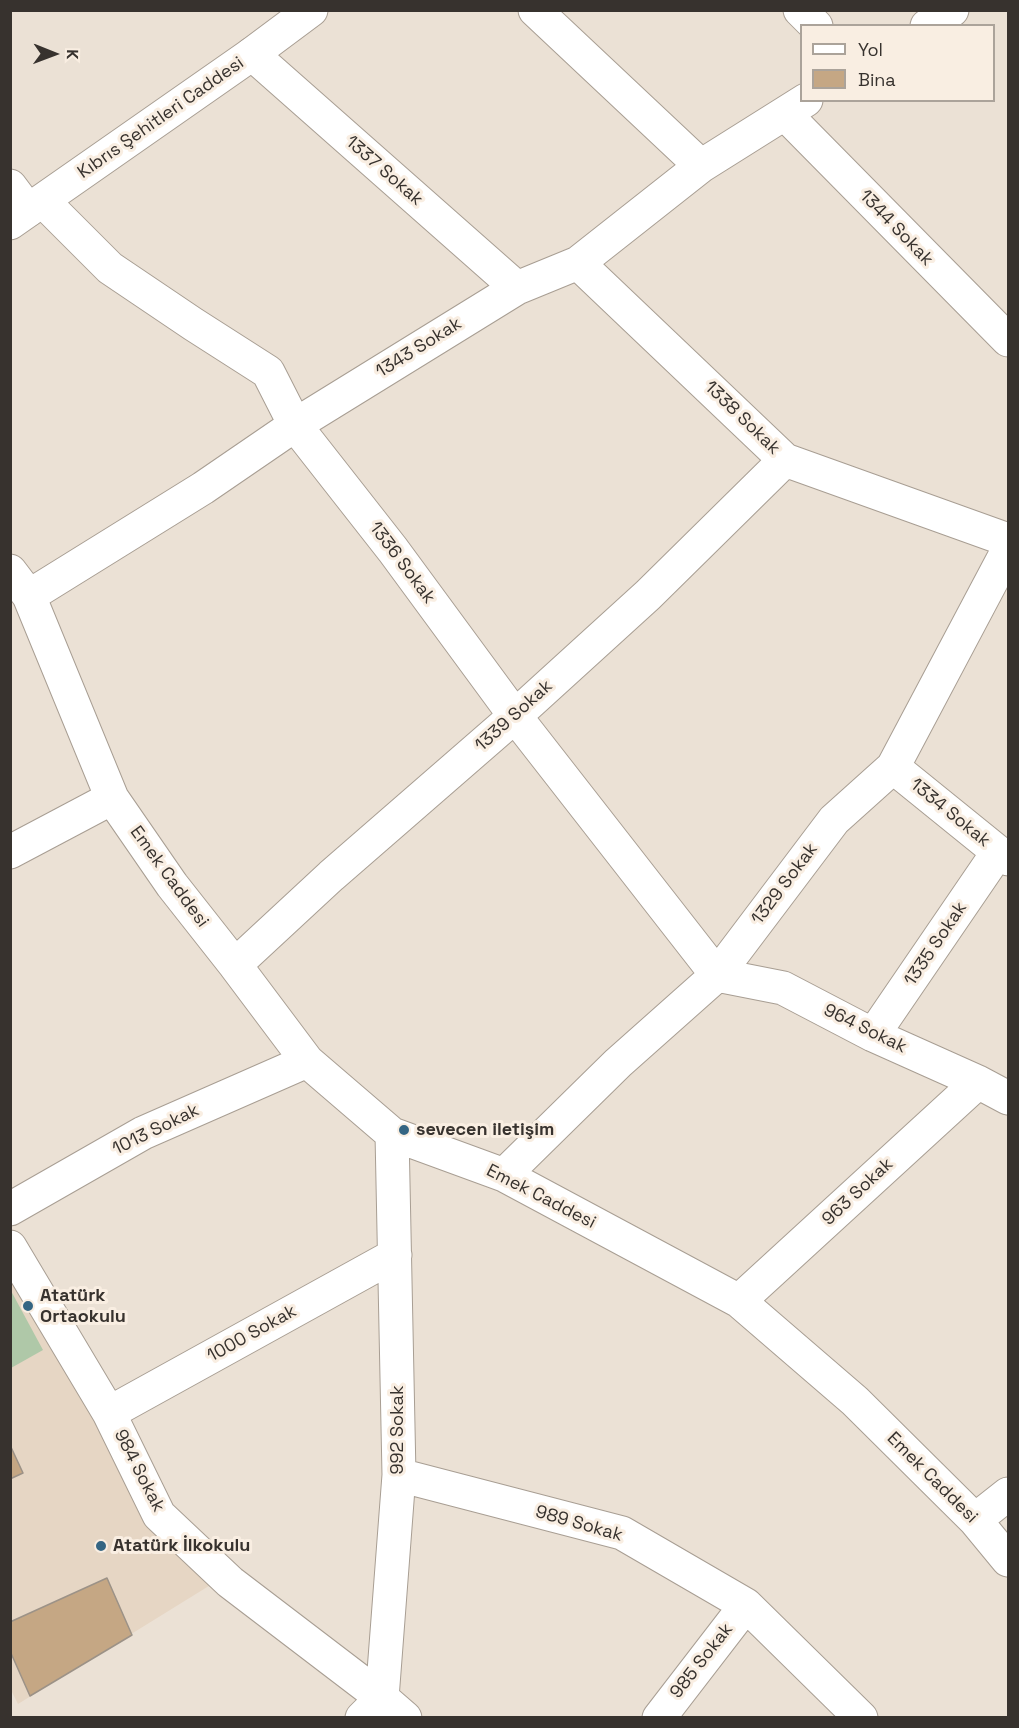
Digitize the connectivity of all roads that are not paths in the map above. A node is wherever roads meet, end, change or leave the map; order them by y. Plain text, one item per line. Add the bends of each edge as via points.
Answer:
1 (311, 10) edge
2 (535, 10) edge
3 (800, 10) edge
4 (952, 10) edge
5 (814, 24) edge
6 (930, 24) edge
7 (252, 54) junction
8 (795, 107) edge
9 (701, 166) junction
10 (23, 205) edge
11 (578, 263) junction
12 (517, 288) junction
13 (1008, 340) edge
14 (295, 425) junction
15 (785, 460) junction
16 (1008, 540) edge
17 (1008, 550) edge
18 (20, 584) edge
19 (515, 716) junction
20 (893, 767) junction
21 (112, 798) junction
22 (10, 852) edge
23 (1003, 856) edge
24 (235, 964) junction
25 (717, 975) junction
26 (873, 1035) junction
27 (307, 1061) junction
28 (978, 1082) junction
29 (1008, 1098) edge
30 (392, 1134) junction
31 (504, 1175) junction
32 (10, 1209) edge
33 (10, 1247) edge
34 (395, 1255) junction
35 (739, 1301) junction
36 (109, 1413) junction
37 (399, 1475) junction
38 (1008, 1494) edge
39 (975, 1520) junction
40 (1008, 1560) edge
41 (746, 1605) junction
42 (383, 1711) edge
43 (846, 1712) edge
44 (659, 1718) edge

1 - 7 street, Kıbrıs Şehitleri Caddesi
2 - 9 street
3 - 5 street
4 - 6 street
7 - 10 street, Kıbrıs Şehitleri Caddesi
7 - 12 street, 1337 Sokak
8 - 9 street, 1343 Sokak
8 - 13 street, 1344 Sokak
9 - 11 street, 1343 Sokak
10 - 14 street, 1336 Sokak via 110,268 268,372
11 - 12 street, 1343 Sokak
11 - 15 street, 1338 Sokak
12 - 14 street, 1343 Sokak
14 - 18 street, 1343 Sokak via 203,488
14 - 19 street, 1336 Sokak
15 - 16 street, 1338 Sokak
15 - 19 street, 1339 Sokak via 648,595
17 - 20 street, 1329 Sokak
18 - 21 street, Emek Caddesi
19 - 24 street, 1339 Sokak
19 - 25 street, 1336 Sokak
20 - 23 street, 1334 Sokak
20 - 25 street, 1329 Sokak via 834,820
21 - 22 street
21 - 24 street, Emek Caddesi via 172,885
23 - 26 street, 1335 Sokak
24 - 27 street, Emek Caddesi
25 - 26 street, 964 Sokak via 783,988
25 - 31 street, 1329 Sokak via 618,1063
26 - 28 street, 964 Sokak
27 - 30 street, Emek Caddesi
27 - 32 street, 1013 Sokak via 143,1133
28 - 29 street, 964 Sokak
28 - 35 street, 963 Sokak
30 - 31 street, Emek Caddesi
30 - 34 street, 992 Sokak
31 - 35 street, Emek Caddesi
33 - 36 street, 984 Sokak
34 - 36 street, 1000 Sokak
34 - 37 street, 992 Sokak
35 - 39 street, Emek Caddesi via 855,1401
36 - 42 street, 984 Sokak via 159,1515 230,1582
37 - 41 street, 989 Sokak via 621,1533
37 - 42 street, 992 Sokak
38 - 39 street
39 - 40 street, Emek Caddesi
41 - 43 street, 989 Sokak
41 - 44 street, 985 Sokak

